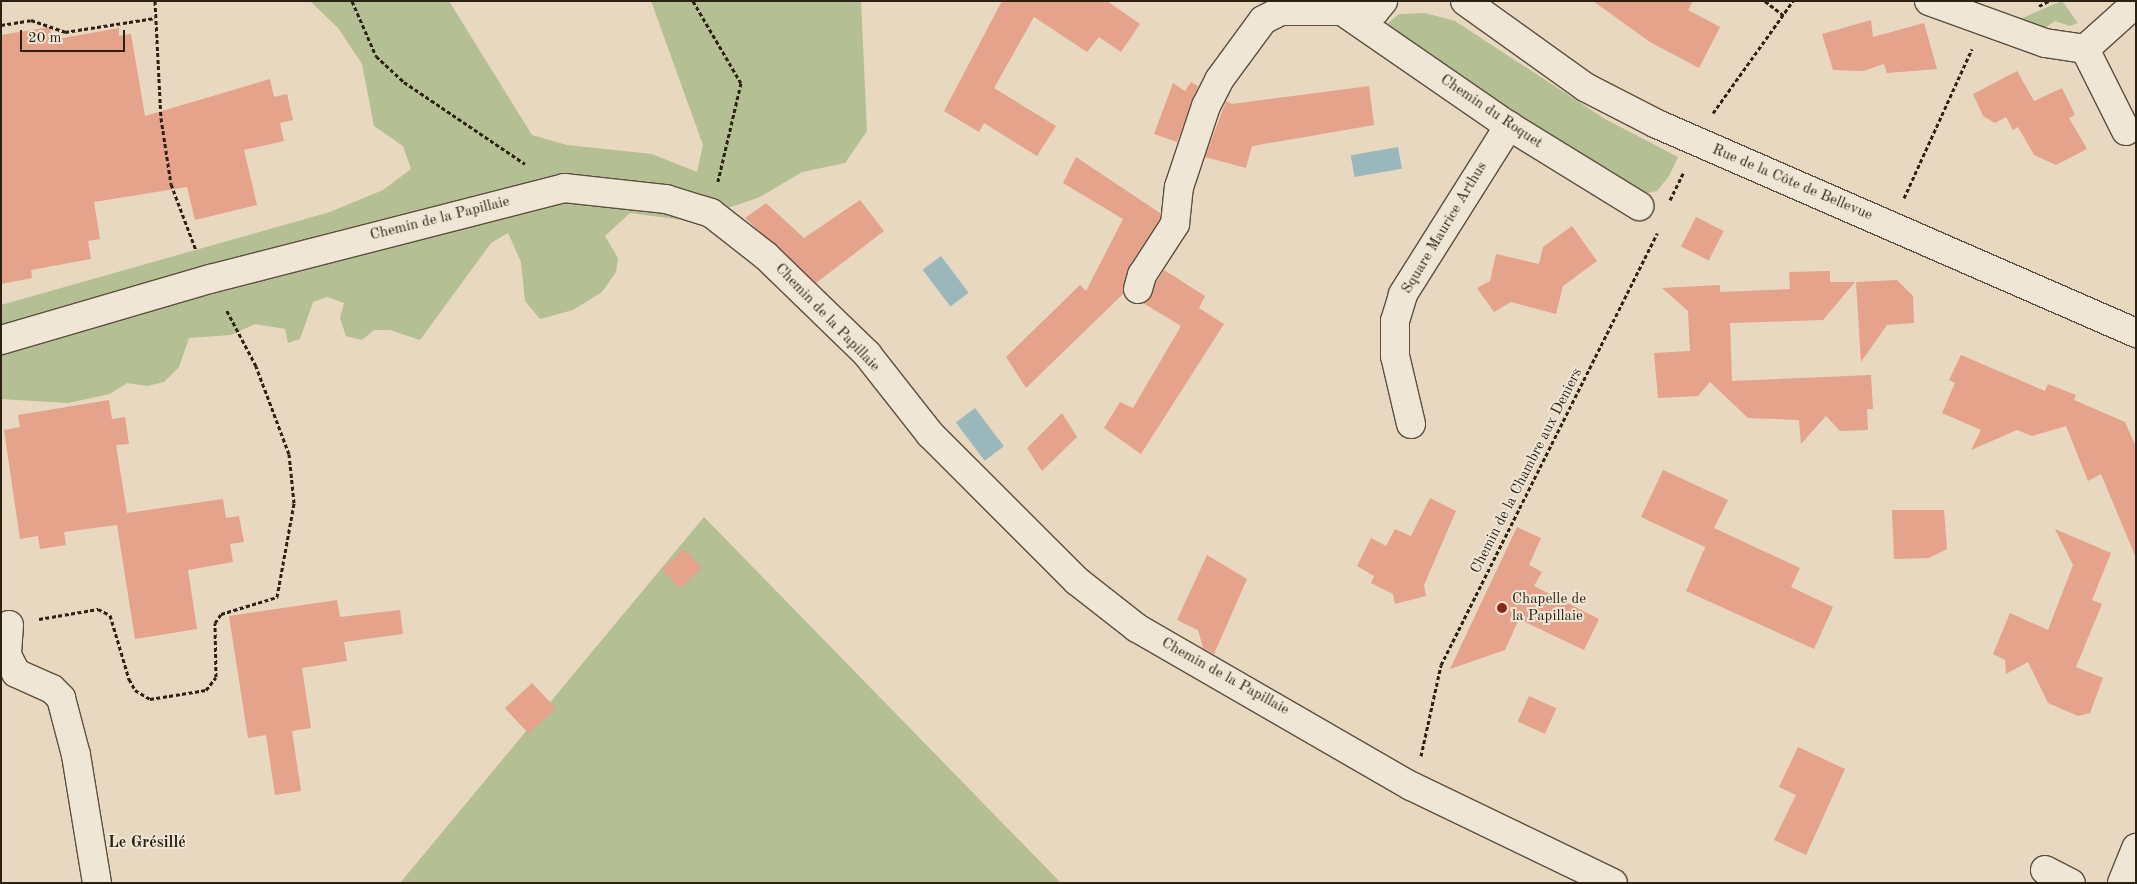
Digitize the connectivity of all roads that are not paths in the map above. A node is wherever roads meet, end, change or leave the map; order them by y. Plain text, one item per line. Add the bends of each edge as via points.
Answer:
1 (1383, 1) edge
2 (1465, 1) edge
3 (1928, 1) edge
4 (2136, 3) edge
5 (1345, 13) junction
6 (2085, 48) junction
7 (1509, 126) junction
8 (2126, 131) dead end
9 (1639, 206) dead end
10 (1138, 289) dead end
11 (2136, 333) edge
12 (1, 340) edge
13 (1411, 424) dead end
14 (9, 625) road end
15 (2136, 848) edge
16 (2045, 870) dead end
17 (97, 883) edge
18 (1613, 883) edge
19 (2071, 883) edge
20 (2122, 883) edge

1 - 5 street via 1375,11
2 - 11 street, Rue de la Côte de Bellevue via 1585,87 1689,140
3 - 6 street via 2045,43
4 - 6 street
5 - 7 street, Chemin du Roquet
5 - 10 street via 1282,11 1264,20 1219,80 1206,106 1179,188 1174,224 1142,275
6 - 8 street
7 - 9 street, Chemin du Roquet
7 - 13 street, Square Maurice Arthus via 1403,294 1395,321 1395,356
12 - 18 street, Chemin de la Papillaie via 210,279 564,188 666,199 711,213 766,256 867,354 930,434 1077,581 1137,628 1192,662 1293,715 1411,786
14 - 17 street via 7,655 16,673 52,689 61,698 76,755
15 - 20 street
16 - 19 street

